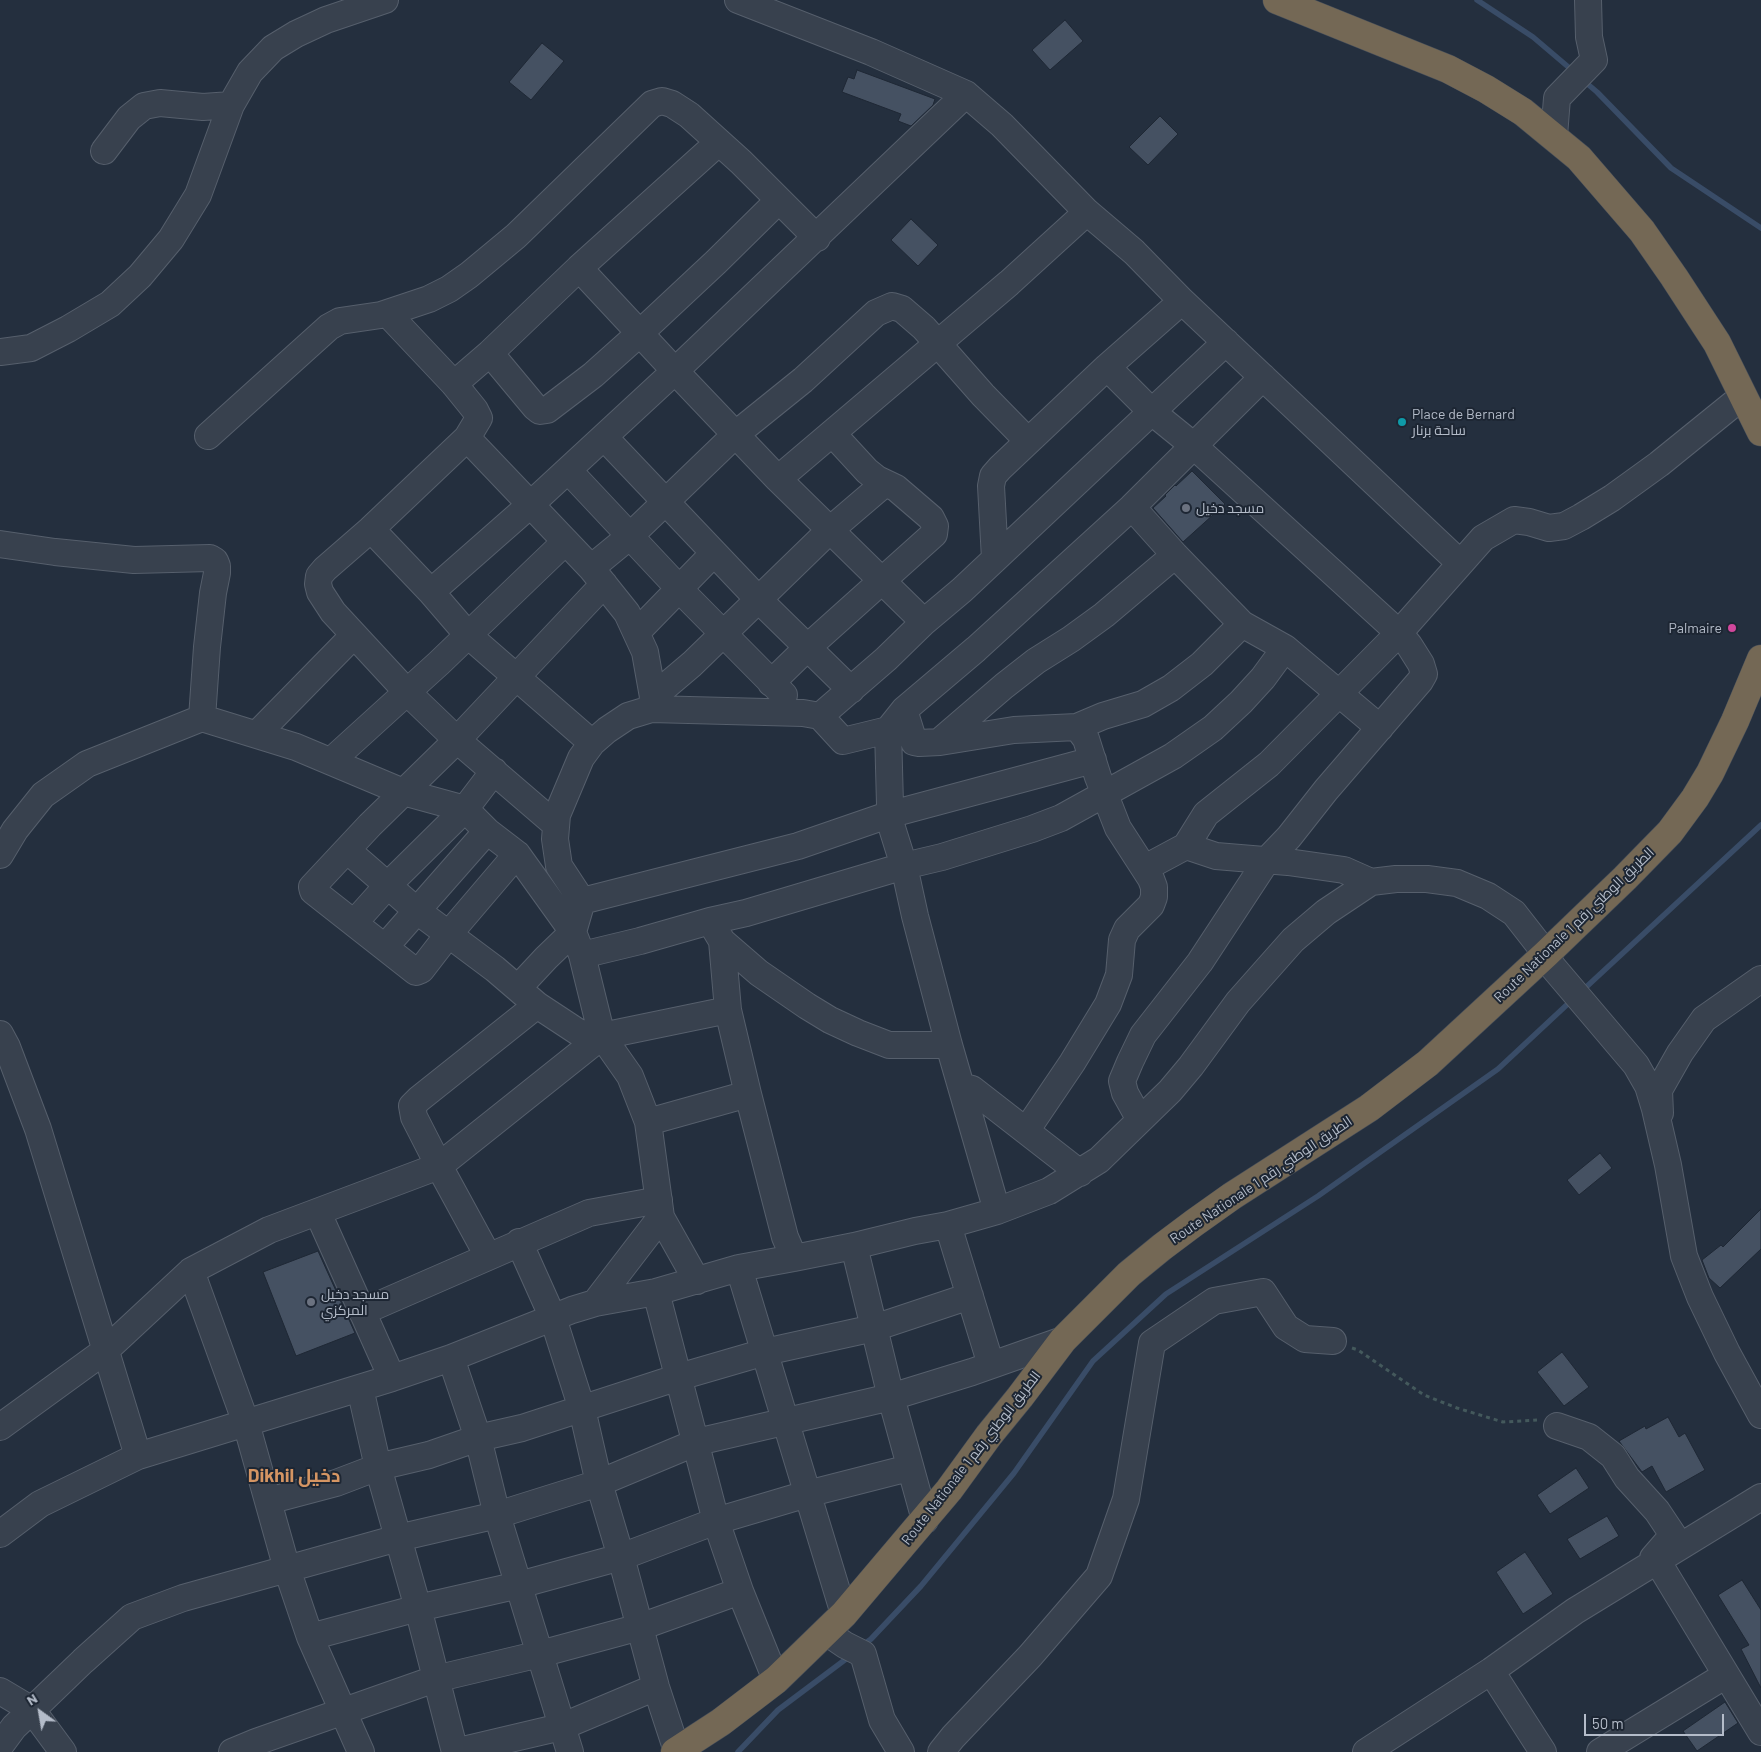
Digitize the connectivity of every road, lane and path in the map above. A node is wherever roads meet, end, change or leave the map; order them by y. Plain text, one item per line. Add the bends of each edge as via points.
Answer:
1 (385, 0) edge
2 (738, 0) edge
3 (1277, 0) edge
4 (1588, 0) edge
5 (966, 94) junction
6 (231, 105) junction
7 (1554, 136) junction
8 (719, 142) junction
9 (104, 151) dead end
10 (779, 200) junction
11 (1087, 212) junction
12 (817, 238) junction
13 (579, 268) junction
14 (1182, 301) junction
15 (387, 313) junction
16 (640, 333) junction
17 (1226, 342) junction
18 (936, 344) junction
19 (0, 352) edge
20 (490, 352) junction
21 (1107, 367) junction
22 (675, 371) junction
23 (1263, 377) junction
24 (454, 384) junction
25 (1743, 396) junction
26 (1152, 412) junction
27 (1761, 432) edge
28 (832, 433) junction
29 (736, 434) junction
30 (208, 436) dead end
31 (604, 437) junction
32 (467, 438) junction
33 (1028, 441) junction
34 (1194, 446) junction
35 (568, 470) junction
36 (778, 479) junction
37 (885, 484) junction
38 (666, 502) junction
39 (530, 505) junction
40 (1132, 507) junction
41 (372, 529) junction
42 (830, 530) junction
43 (630, 536) junction
44 (566, 542) junction
45 (0, 544) edge
46 (714, 553) junction
47 (1175, 555) junction
48 (995, 558) junction
49 (1460, 564) junction
50 (598, 576) junction
51 (882, 580) junction
52 (679, 588) junction
53 (431, 592) junction
54 (759, 600) junction
55 (924, 622) junction
56 (1242, 624) junction
57 (637, 632) junction
58 (1399, 633) junction
59 (725, 634) junction
60 (354, 635) junction
61 (468, 635) junction
62 (808, 647) junction
63 (1285, 648) junction
64 (1761, 659) edge
65 (515, 677) junction
66 (771, 683) junction
67 (851, 690) junction
68 (408, 692) junction
69 (1338, 693) junction
70 (652, 703) junction
71 (904, 710) junction
72 (811, 715) junction
73 (202, 718) junction
74 (1077, 726) junction
75 (1380, 728) junction
76 (888, 730) junction
77 (257, 734) junction
78 (457, 740) junction
79 (940, 742) junction
80 (592, 743) junction
81 (1093, 760) junction
82 (331, 761) junction
83 (494, 771) junction
84 (403, 792) junction
85 (1105, 794) junction
86 (465, 809) junction
87 (888, 815) junction
88 (556, 825) junction
89 (487, 831) junction
90 (1186, 846) junction
91 (347, 850) junction
92 (517, 854) junction
93 (0, 856) edge
94 (1277, 861) junction
95 (904, 866) junction
96 (1145, 868) junction
97 (1371, 882) junction
98 (388, 885) junction
99 (582, 901) junction
100 (416, 910) junction
101 (354, 923) junction
102 (716, 931) junction
103 (448, 935) junction
104 (577, 944) junction
105 (384, 947) junction
106 (1549, 960) junction
107 (1761, 979) edge
108 (528, 997) junction
109 (728, 1010) junction
110 (0, 1034) edge
111 (602, 1036) junction
112 (949, 1045) junction
113 (961, 1086) junction
114 (748, 1094) junction
115 (1140, 1120) junction
116 (648, 1122) junction
117 (1026, 1131) junction
118 (1662, 1142) junction
119 (439, 1166) junction
120 (1080, 1173) junction
121 (660, 1208) junction
122 (997, 1210) junction
123 (318, 1213) junction
124 (948, 1225) junction
125 (519, 1242) junction
126 (854, 1246) junction
127 (488, 1256) junction
128 (794, 1258) junction
129 (739, 1268) junction
130 (191, 1271) junction
131 (697, 1281) junction
132 (656, 1292) junction
133 (970, 1296) junction
134 (595, 1303) junction
135 (362, 1312) junction
136 (553, 1318) junction
137 (874, 1328) junction
138 (1063, 1340) junction
139 (1333, 1341) joint
140 (106, 1350) junction
141 (765, 1352) junction
142 (451, 1358) junction
143 (991, 1365) junction
144 (680, 1377) junction
145 (392, 1378) junction
146 (360, 1388) junction
147 (891, 1398) junction
148 (582, 1409) junction
149 (1761, 1415) edge
150 (246, 1423) junction
151 (787, 1423) junction
152 (1557, 1426) joint
153 (0, 1427) edge
154 (478, 1438) junction
155 (697, 1442) junction
156 (138, 1456) junction
157 (378, 1467) junction
158 (909, 1468) junction
159 (599, 1483) junction
160 (807, 1494) junction
161 (1761, 1497) edge
162 (268, 1501) junction
163 (497, 1515) junction
164 (925, 1520) junction
165 (716, 1521) junction
166 (0, 1534) edge
167 (398, 1538) junction
168 (621, 1557) junction
169 (1650, 1566) junction
170 (287, 1569) junction
171 (519, 1585) junction
172 (740, 1591) junction
173 (418, 1608) junction
174 (835, 1623) junction
175 (640, 1626) junction
176 (310, 1637) junction
177 (540, 1654) junction
178 (1491, 1672) junction
179 (1726, 1675) junction
180 (435, 1678) junction
181 (776, 1680) junction
182 (656, 1687) junction
183 (0, 1690) edge
184 (32, 1710) junction
185 (342, 1710) junction
186 (561, 1726) junction
187 (1761, 1732) edge
188 (0, 1746) edge
189 (676, 1751) edge
190 (63, 1752) edge
191 (232, 1752) edge
192 (361, 1752) edge
193 (570, 1752) edge
194 (901, 1752) edge
195 (941, 1752) edge
196 (1366, 1752) edge
197 (1542, 1752) edge
198 (1600, 1752) edge

1 - 6 street via 326,20 273,48 250,72
2 - 5 street via 871,52
3 - 7 highway via 1448,69 1523,112
4 - 7 street via 1589,37 1594,60 1557,98
5 - 11 street via 1002,125
5 - 12 street
6 - 9 street via 202,107 160,103 144,106 129,118
6 - 19 street via 198,194 171,239 140,276 110,304 68,329 31,348
7 - 25 highway via 1579,158 1642,231 1717,343
8 - 10 street
8 - 13 street
8 - 15 street via 672,104 662,101 652,104 516,236 469,275 429,299
10 - 12 street
10 - 16 street
11 - 14 street via 1134,252
11 - 18 street
12 - 22 street
13 - 16 street
13 - 20 street
14 - 17 street
14 - 21 street
15 - 24 street
15 - 30 street via 351,318 329,327
16 - 20 street via 593,375 543,412
16 - 22 street
17 - 23 street
17 - 26 street
18 - 28 street
18 - 29 street via 924,328 902,309 892,306 883,309
18 - 33 street
20 - 24 street
21 - 26 street
21 - 33 street
22 - 29 street
22 - 31 street
23 - 34 street
23 - 49 street
24 - 32 street via 479,418
25 - 27 highway
25 - 49 street via 1659,464 1581,517 1564,526 1549,528 1514,520 1483,538
26 - 34 street
26 - 48 street
28 - 36 street
28 - 37 street via 867,471
29 - 36 street
29 - 38 street
31 - 35 street
31 - 38 street
32 - 39 street
32 - 41 street
33 - 48 street via 993,476
34 - 40 street
34 - 58 street
35 - 39 street
35 - 43 street
36 - 42 street
37 - 42 street
37 - 51 street via 896,488 931,518 935,526 934,534
38 - 43 street
38 - 46 street
39 - 44 street
39 - 53 street
40 - 47 street
40 - 71 street
41 - 53 street
41 - 60 street via 319,576 318,584 325,602
42 - 51 street
42 - 54 street
43 - 50 street
43 - 52 street
44 - 50 street
44 - 61 street
45 - 73 street via 134,560 210,558 215,561 217,573
46 - 52 street
46 - 54 street
47 - 56 street
47 - 79 street via 1104,615 1004,686
48 - 55 street
49 - 58 street
50 - 57 street via 627,613
50 - 65 street
51 - 55 street
51 - 62 street
52 - 57 street
52 - 59 street
53 - 61 street
54 - 59 street
54 - 62 street
55 - 67 street
56 - 63 street
56 - 74 street via 1202,664 1171,688 1143,704
57 - 70 street via 645,652
58 - 69 street
58 - 75 street via 1410,645 1424,674
59 - 66 street
59 - 70 street
60 - 68 street
60 - 77 street
61 - 65 street
61 - 68 street
62 - 66 street
62 - 67 street
63 - 69 street
63 - 85 street via 1263,678 1213,728 1173,756
64 - 106 highway, Route Nationale الطريق الوطني رقم 1 via 1735,721 1695,798 1670,832
65 - 78 street
65 - 80 street
66 - 72 street
67 - 72 street
68 - 78 street
68 - 82 street
69 - 75 street
69 - 90 street via 1269,764 1206,814
70 - 72 street
70 - 80 street
71 - 76 street
71 - 79 street via 914,742
72 - 76 street via 843,741
73 - 77 street
73 - 93 street via 87,764 43,795 15,830
74 - 79 street via 1014,730
74 - 81 street via 1086,739
75 - 94 street via 1289,837
76 - 87 street
77 - 82 street
78 - 83 street
78 - 84 street
80 - 88 street via 568,787
81 - 85 street
81 - 87 street
82 - 84 street
83 - 86 street
83 - 88 street
84 - 86 street
84 - 91 street
85 - 95 street via 1061,818 1032,829
85 - 96 street via 1118,828
86 - 89 street
86 - 98 street
87 - 95 street
87 - 99 street via 798,846
88 - 99 street via 558,866
89 - 92 street
89 - 100 street
90 - 94 street via 1216,856
90 - 96 street
91 - 98 street
91 - 101 street via 312,887
92 - 103 street
92 - 104 street
94 - 97 street via 1344,870
94 - 115 street via 1143,1035 1122,1081
95 - 102 street via 746,913
95 - 112 street
96 - 117 street via 1154,887 1154,897 1151,905 1127,929 1122,940 1119,975 1112,996 1088,1039
97 - 106 street via 1428,879 1457,883 1488,896 1514,913
97 - 115 street via 1326,912 1293,940 1238,1002 1175,1085
98 - 100 street
98 - 101 street
99 - 104 street
100 - 103 street
100 - 105 street
101 - 105 street
102 - 104 street via 640,941
102 - 109 street
102 - 112 street via 760,973 808,1006 851,1029 889,1045
103 - 105 street via 416,972
103 - 108 street
104 - 108 street via 546,958
104 - 111 street
106 - 118 street via 1636,1065 1648,1086
106 - 138 highway, Route Nationale الطريق الوطني رقم 1 via 1428,1063 1369,1108 1232,1196 1162,1246 1099,1302
107 - 118 street via 1704,1019 1680,1053 1659,1090
108 - 111 street via 578,1032
108 - 119 street via 412,1106 414,1117
109 - 111 street
109 - 114 street
110 - 140 street via 38,1129
111 - 116 street via 630,1076
111 - 119 street
112 - 113 street
113 - 117 street via 972,1090
113 - 122 street
114 - 116 street
114 - 128 street
115 - 120 street via 1099,1160
116 - 121 street
117 - 120 street
118 - 149 street via 1684,1256 1726,1353
119 - 123 street
119 - 127 street
120 - 122 street via 1048,1191
121 - 125 street via 589,1213
121 - 131 street
121 - 134 street
122 - 124 street
123 - 130 street via 269,1230
123 - 135 street
124 - 126 street
124 - 133 street
125 - 127 street
125 - 136 street
126 - 128 street
126 - 137 street
127 - 135 street
128 - 129 street
129 - 131 street
129 - 141 street
130 - 140 street
130 - 150 street
131 - 132 street
132 - 134 street
132 - 144 street
133 - 137 street
133 - 143 street
134 - 136 street
135 - 145 street
136 - 142 street
136 - 148 street
137 - 141 street
137 - 147 street
138 - 143 street
138 - 164 highway, Route Nationale الطريق الوطني رقم 1
139 - 152 path via 1358,1350 1424,1395 1458,1408 1502,1422 1535,1420
139 - 195 street via 1305,1340 1286,1328 1263,1292 1214,1301 1152,1342 1126,1499 1099,1576
140 - 153 street
140 - 156 street
141 - 144 street
141 - 151 street
142 - 145 street
142 - 154 street
143 - 147 street
144 - 148 street
144 - 155 street
145 - 146 street
146 - 150 street
146 - 157 street
147 - 151 street
147 - 158 street
148 - 154 street
148 - 159 street
150 - 156 street
150 - 162 street
151 - 155 street
151 - 160 street
152 - 169 street via 1589,1437 1613,1456 1626,1478 1657,1511 1673,1535
154 - 157 street via 429,1455
154 - 163 street
155 - 159 street
155 - 165 street
156 - 166 street via 40,1504
157 - 162 street via 336,1483
157 - 167 street
158 - 160 street
158 - 164 street
159 - 163 street
159 - 168 street
160 - 165 street
160 - 174 street
161 - 169 street
162 - 170 street
163 - 167 street
163 - 171 street
164 - 174 highway, Route Nationale الطريق الوطني رقم 1
165 - 168 street
165 - 172 street
167 - 170 street
167 - 173 street
168 - 171 street
168 - 175 street
169 - 178 street via 1575,1611
169 - 179 street
170 - 176 street
170 - 184 street via 183,1598 132,1617
171 - 173 street
171 - 177 street
172 - 175 street
172 - 181 street
173 - 176 street
173 - 180 street
174 - 181 highway, Route Nationale الطريق الوطني رقم 1
174 - 194 street via 845,1645 863,1654 882,1720
175 - 177 street
175 - 182 street
176 - 185 street
177 - 180 street
177 - 186 street
178 - 196 street
178 - 197 street
179 - 187 street
179 - 198 street
180 - 185 street
180 - 186 street via 455,1752
181 - 189 highway, Route Nationale الطريق الوطني رقم 1
182 - 186 street
182 - 189 street
183 - 184 street
184 - 188 street
184 - 190 street
185 - 191 street
185 - 192 street
186 - 193 street

